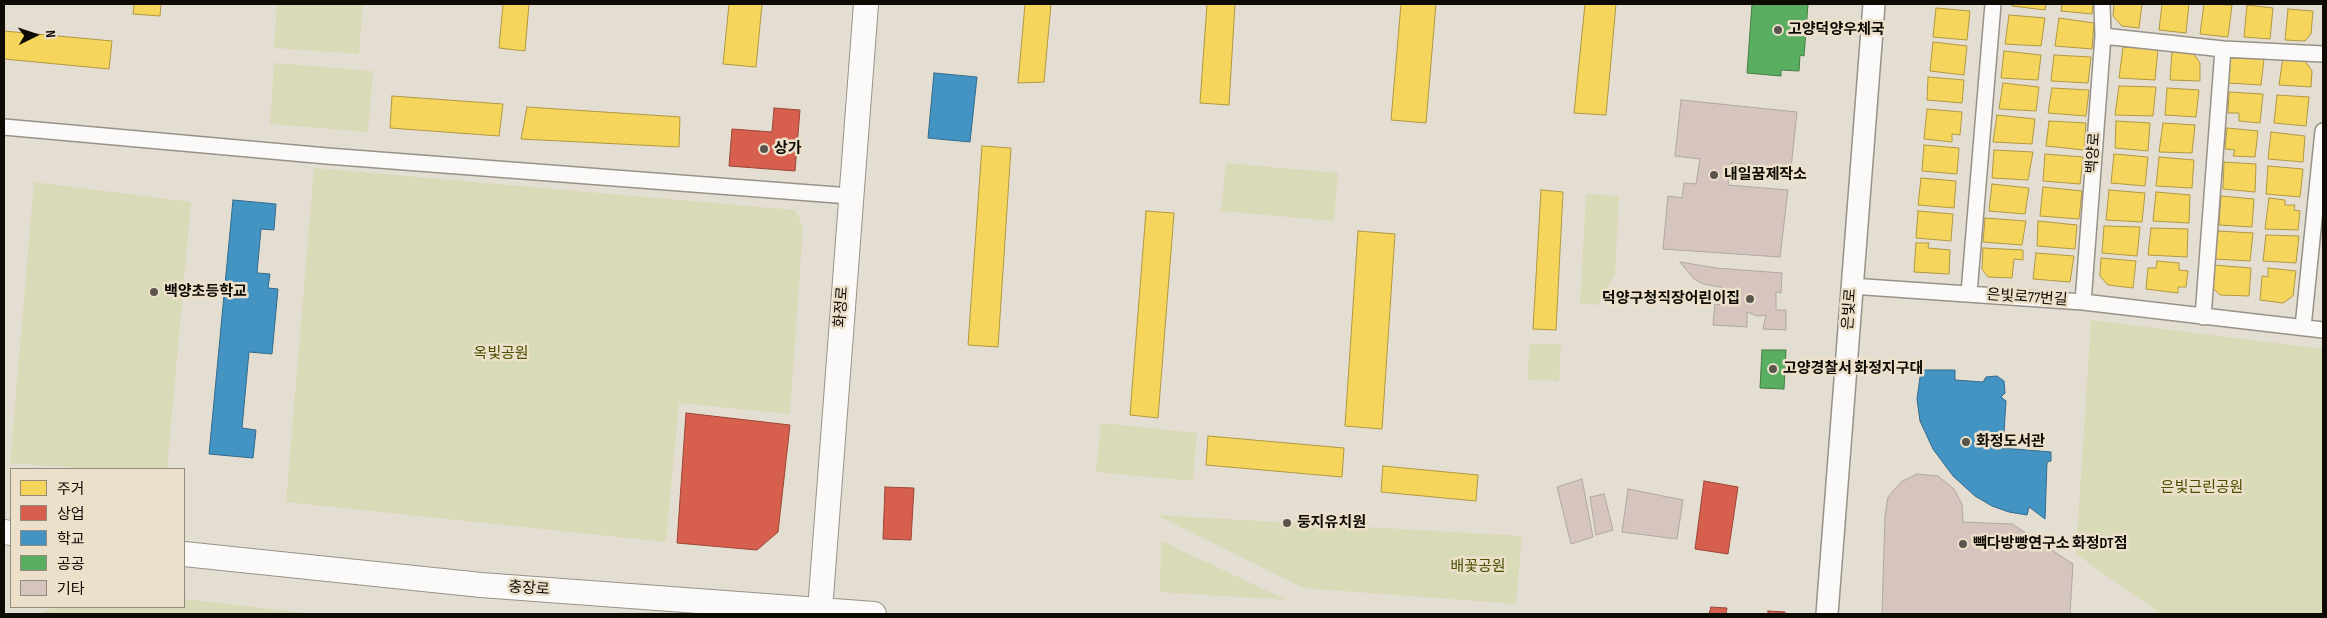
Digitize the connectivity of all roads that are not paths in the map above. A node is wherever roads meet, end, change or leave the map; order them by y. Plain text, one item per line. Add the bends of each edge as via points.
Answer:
1 (866, 4) edge
2 (1874, 4) edge
3 (1992, 4) edge
4 (2102, 4) edge
5 (2103, 36) junction
6 (2222, 49) junction
7 (2323, 54) edge
8 (4, 127) edge
9 (2323, 131) edge
10 (850, 196) junction
11 (1851, 286) junction
12 (1969, 293) junction
13 (2083, 302) junction
14 (2203, 317) junction
15 (2303, 327) junction
16 (2323, 330) edge
17 (185, 554) edge
18 (820, 610) junction
19 (874, 614) edge
20 (1827, 614) edge

1 - 10 main road, 화정로
2 - 11 main road, 은빛로
3 - 12 street
4 - 5 street, 백양로
5 - 6 street
5 - 13 street, 백양로
6 - 7 street
6 - 14 street
8 - 10 street via 327,156
9 - 15 street
10 - 18 main road, 화정로
11 - 12 street, 은빛로77번길
11 - 20 main road, 은빛로
12 - 13 street, 은빛로77번길
13 - 14 street, 은빛로77번길
14 - 15 street, 은빛로77번길
15 - 16 street, 은빛로77번길
17 - 18 main road, 충장로 via 481,585
18 - 19 main road, 충장로

